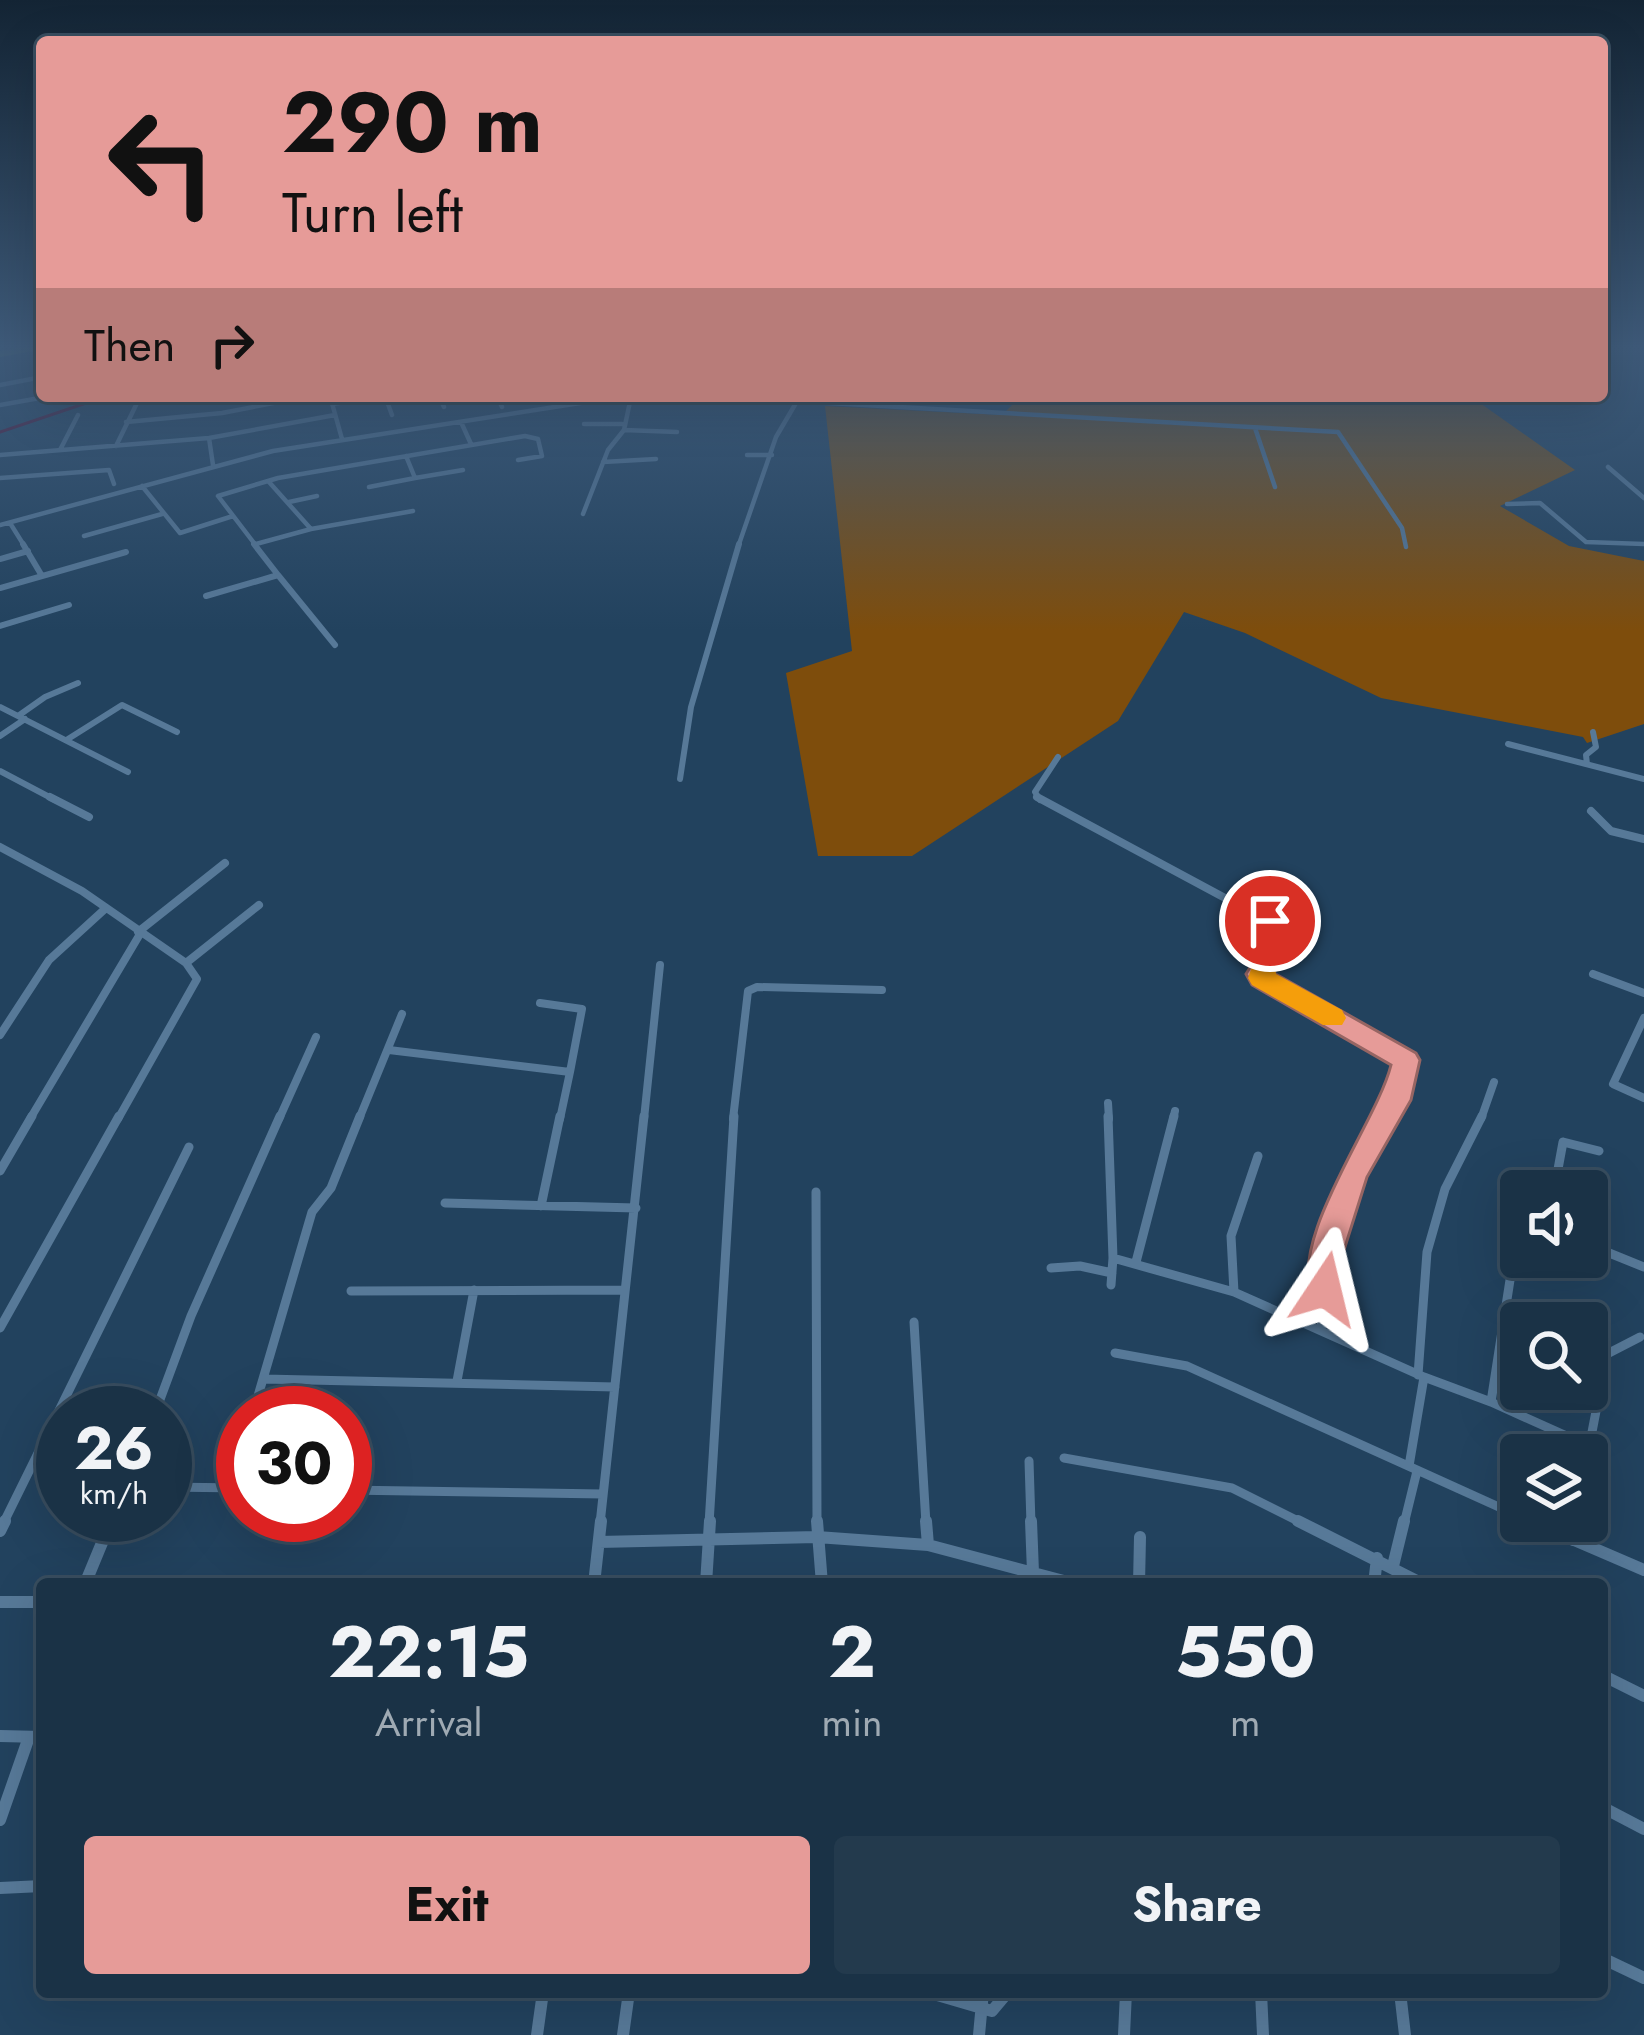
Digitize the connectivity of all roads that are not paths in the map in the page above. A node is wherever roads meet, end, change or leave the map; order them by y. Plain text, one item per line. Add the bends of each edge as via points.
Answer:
1 (65, 441) edge
2 (118, 441) edge
3 (175, 441) edge
4 (209, 441) edge
5 (333, 441) edge
6 (470, 441) edge
7 (491, 441) edge
8 (538, 441) edge
9 (615, 441) edge
10 (779, 441) edge
11 (1259, 441) edge
12 (1344, 441) edge
13 (471, 444) junction
14 (116, 446) junction
15 (60, 450) junction
16 (14, 454) junction
17 (0, 455) edge
18 (747, 455) dead end
19 (772, 455) junction
20 (406, 456) junction
21 (656, 459) dead end
22 (518, 460) dead end
23 (603, 462) junction
24 (213, 466) junction
25 (1608, 467) dead end
26 (463, 470) dead end
27 (0, 478) edge
28 (415, 478) junction
29 (269, 482) junction
30 (114, 484) dead end
31 (142, 486) junction
32 (369, 487) dead end
33 (1275, 487) dead end
34 (317, 496) dead end
35 (1644, 498) edge
36 (288, 502) junction
37 (1507, 504) dead end
38 (413, 511) dead end
39 (163, 514) junction
40 (583, 514) dead end
41 (233, 516) junction
42 (10, 523) junction
43 (0, 525) edge
44 (311, 529) junction
45 (84, 536) dead end
46 (256, 544) junction
47 (1644, 544) edge
48 (1406, 548) dead end
49 (28, 551) junction
50 (126, 552) dead end
51 (0, 559) edge
52 (278, 575) junction
53 (42, 576) junction
54 (0, 588) edge
55 (206, 596) dead end
56 (69, 605) dead end
57 (0, 626) edge
58 (334, 645) dead end
59 (78, 683) dead end
60 (0, 707) edge
61 (21, 717) junction
62 (177, 732) dead end
63 (1593, 732) dead end
64 (0, 736) edge
65 (68, 739) junction
66 (1508, 744) dead end
67 (1058, 757) dead end
68 (1588, 765) junction
69 (0, 771) edge
70 (128, 772) dead end
71 (680, 779) dead end
72 (1644, 779) edge
73 (1591, 812) dead end
74 (89, 817) dead end
75 (1644, 839) edge
76 (0, 847) edge
77 (225, 863) dead end
78 (259, 905) dead end
79 (106, 908) junction
80 (139, 933) junction
81 (186, 963) junction
82 (660, 965) dead end
83 (1593, 974) dead end
84 (882, 990) dead end
85 (1644, 994) edge
86 (540, 1003) dead end
87 (402, 1014) dead end
88 (1644, 1018) edge
89 (0, 1035) edge
90 (316, 1037) dead end
91 (389, 1050) junction
92 (570, 1072) junction
93 (1494, 1082) dead end
94 (1644, 1098) edge
95 (1108, 1103) dead end
96 (1175, 1112) dead end
97 (189, 1147) dead end
98 (1599, 1151) dead end
99 (1258, 1156) dead end
100 (1558, 1170) edge
101 (0, 1171) edge
102 (816, 1192) dead end
103 (445, 1203) dead end
104 (541, 1206) junction
105 (636, 1208) junction
106 (1608, 1252) edge
107 (1113, 1258) junction
108 (1136, 1262) junction
109 (1644, 1267) edge
110 (1051, 1268) dead end
111 (1511, 1278) edge
112 (474, 1290) junction
113 (625, 1290) junction
114 (351, 1291) dead end
115 (1234, 1292) junction
116 (914, 1322) dead end
117 (0, 1328) edge
118 (1321, 1329) junction
119 (1640, 1337) dead end
120 (1114, 1353) dead end
121 (1421, 1376) junction
122 (264, 1379) junction
123 (457, 1382) junction
124 (165, 1386) edge
125 (262, 1386) edge
126 (615, 1387) junction
127 (1491, 1402) junction
128 (1553, 1434) edge
129 (1591, 1434) edge
130 (1064, 1457) dead end
131 (1029, 1461) dead end
132 (1413, 1469) junction
133 (372, 1490) edge
134 (603, 1494) junction
135 (1500, 1508) edge
136 (0, 1531) edge
137 (817, 1537) junction
138 (1140, 1537) dead end
139 (103, 1542) edge
140 (598, 1542) junction
141 (709, 1542) junction
142 (1578, 1542) edge
143 (928, 1545) junction
144 (1377, 1558) junction
145 (1393, 1566) junction
146 (1644, 1570) edge
147 (1033, 1572) junction
148 (88, 1578) edge
149 (595, 1578) edge
150 (706, 1578) edge
151 (821, 1578) edge
152 (1054, 1578) edge
153 (1139, 1578) edge
154 (1375, 1578) edge
155 (1413, 1578) edge
156 (0, 1602) edge
157 (36, 1602) edge
158 (1608, 1679) edge
159 (1644, 1696) edge
160 (0, 1736) edge
161 (35, 1737) edge
162 (1608, 1810) edge
163 (0, 1820) edge
164 (1644, 1829) edge
165 (36, 1886) edge
166 (0, 1888) edge
167 (1608, 1961) edge
168 (1644, 1978) edge
169 (542, 1998) edge
170 (628, 1998) edge
171 (945, 1998) edge
172 (982, 1998) edge
173 (1003, 1998) edge
174 (1126, 1998) edge
175 (1261, 1998) edge
176 (1401, 1998) edge
177 (981, 2010) junction
178 (537, 2035) edge
179 (623, 2035) edge
180 (980, 2035) edge
181 (1124, 2035) edge
182 (1263, 2035) edge
183 (1405, 2035) edge

1 - 15 street
2 - 14 street
3 - 14 street
4 - 24 street
5 - 24 street
6 - 13 street
7 - 13 street
8 - 22 street via 542,456
9 - 23 street
10 - 19 street
11 - 33 street
12 - 48 street via 1402,527
13 - 20 street
14 - 15 street
15 - 16 street
16 - 17 street
16 - 27 street
18 - 19 street
19 - 71 street via 706,652
20 - 28 street
20 - 29 street
21 - 23 street
23 - 40 street
24 - 31 street
25 - 35 street
26 - 28 street
27 - 30 street via 109,470
28 - 32 street
29 - 36 street
29 - 41 street via 218,496
31 - 39 street
31 - 42 street
34 - 36 street
36 - 44 street
37 - 47 street via 1540,503 1586,542
38 - 44 street
39 - 41 street via 180,533
39 - 45 street
41 - 46 street
42 - 43 street
42 - 49 street
44 - 46 street
46 - 52 street
49 - 51 street
49 - 53 street
50 - 53 street
52 - 55 street
52 - 58 street
53 - 54 street
56 - 57 street
59 - 61 street
60 - 61 street
61 - 64 street
61 - 65 street
62 - 65 street via 122,705
63 - 68 street
65 - 70 street
66 - 68 street
67 - 118 street via 1036,798 1277,926 1280,940 1262,978 1406,1060 1397,1100 1353,1174 1328,1250
68 - 72 street
69 - 74 street
73 - 75 street via 1611,832
76 - 79 street
77 - 80 street
78 - 81 street
79 - 80 street
79 - 89 street via 49,960
80 - 81 street
80 - 101 street
81 - 117 street via 196,980
82 - 105 street
83 - 85 street
84 - 141 street via 748,991 731,1140
86 - 92 street via 582,1009
87 - 91 street
88 - 94 street via 1612,1084
90 - 124 street
91 - 92 street
91 - 122 street via 331,1188 312,1212
92 - 104 street
93 - 121 street via 1445,1189 1427,1252
95 - 107 street
96 - 108 street
97 - 136 street
98 - 100 street via 1564,1142
99 - 115 street via 1232,1236
102 - 137 street
103 - 104 street
104 - 105 street
105 - 113 street
106 - 109 street
107 - 108 street
107 - 110 street via 1111,1279 1080,1266
108 - 115 street
111 - 127 street
112 - 113 street
112 - 114 street
112 - 123 street
113 - 126 street
115 - 118 street
116 - 143 street
118 - 121 street
119 - 129 street via 1607,1354
120 - 132 street via 1186,1366
121 - 127 street
121 - 132 street
122 - 123 street
122 - 125 street
123 - 126 street
126 - 134 street
127 - 128 street
130 - 144 street via 1232,1488
131 - 147 street
132 - 135 street
132 - 145 street
133 - 134 street
134 - 140 street
137 - 141 street
137 - 143 street
137 - 151 street
138 - 153 street
139 - 148 street
140 - 141 street
140 - 149 street
141 - 150 street
142 - 146 street
143 - 147 street
144 - 145 street
144 - 154 street
145 - 155 street
147 - 152 street
156 - 157 street
158 - 159 street
160 - 161 street
161 - 163 street
162 - 164 street
165 - 166 street
167 - 168 street
169 - 178 street
170 - 179 street
171 - 177 street
172 - 177 street
173 - 177 street via 992,2011
174 - 181 street
175 - 182 street
176 - 183 street
177 - 180 street

